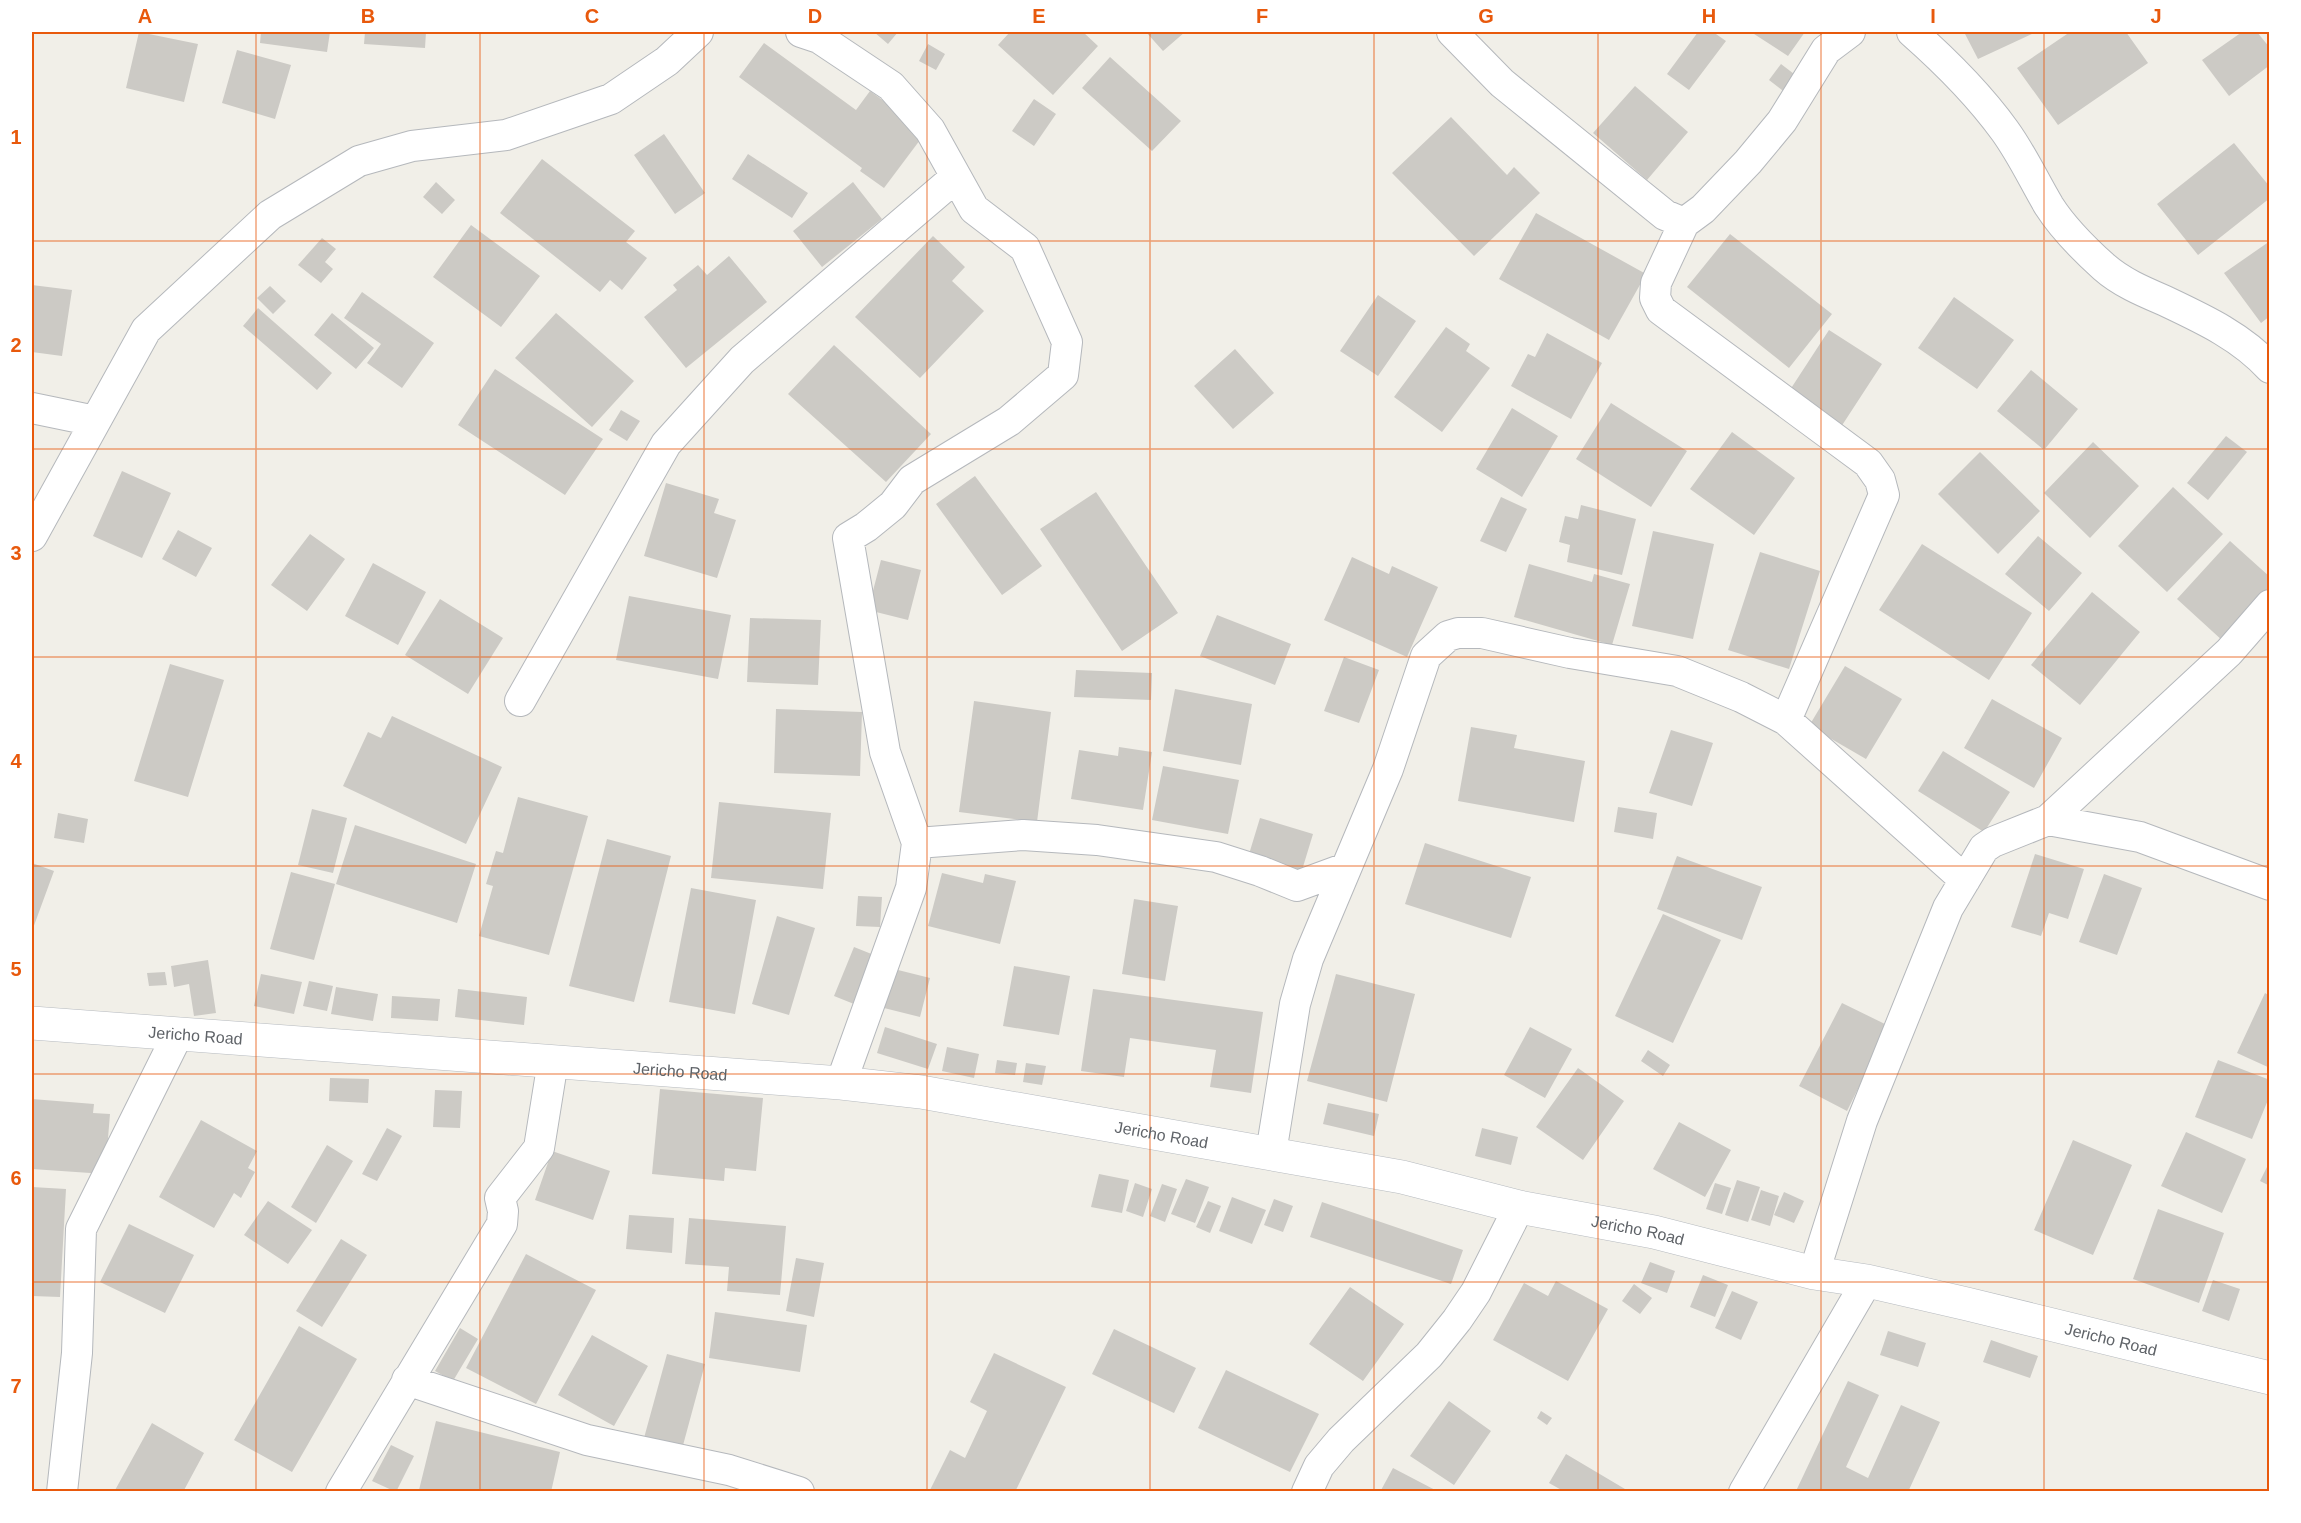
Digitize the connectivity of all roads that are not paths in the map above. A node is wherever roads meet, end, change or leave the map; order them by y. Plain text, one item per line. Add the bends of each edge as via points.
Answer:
1 (698, 32) edge
2 (801, 32) edge
3 (1452, 32) edge
4 (1850, 32) edge
5 (1912, 32) edge
6 (956, 177) junction
7 (1684, 223) junction
8 (2270, 368) edge
9 (32, 408) edge
10 (95, 422) junction
11 (32, 537) edge
12 (2270, 605) edge
13 (520, 701) dead end
14 (1786, 720) junction
15 (2048, 820) junction
16 (917, 843) junction
17 (1346, 868) junction
18 (1965, 880) junction
19 (2270, 885) edge
20 (1297, 886) junction
21 (1317, 937) junction
22 (32, 1023) edge
23 (177, 1034) junction
24 (553, 1061) junction
25 (841, 1083) junction
26 (1271, 1153) junction
27 (1519, 1207) junction
28 (1814, 1273) junction
29 (1867, 1281) junction
30 (2270, 1378) edge
31 (407, 1380) junction
32 (62, 1491) edge
33 (341, 1491) edge
34 (800, 1491) edge
35 (1307, 1491) edge
36 (1744, 1491) edge

1 - 10 street via 667,61 611,99 506,135 412,146 359,161 270,215 146,330
2 - 6 street via 819,38 891,86 930,130
3 - 7 street via 1502,83 1665,215
4 - 7 street via 1826,50 1782,121 1748,162
5 - 8 street via 1979,98 2026,162 2050,206 2099,262 2128,284 2233,337
6 - 13 street via 742,360 666,444
6 - 16 street via 974,209 1025,248 1067,342 1063,375 1009,421 912,480 893,505 848,538 885,752
7 - 14 street via 1656,283 1655,298 1661,310 1868,463 1880,480 1884,495
9 - 10 street
10 - 11 street
12 - 15 street via 2229,652
14 - 17 street via 1677,671 1482,633 1448,636 1426,656 1388,769
14 - 18 street
15 - 18 street via 1993,842 1984,849
15 - 19 street via 2140,837
16 - 20 street via 1023,835 1097,840 1216,857
16 - 25 street via 911,888
17 - 20 street
17 - 21 street
18 - 28 street via 1948,908 1862,1121
20 - 21 street
21 - 26 street via 1295,1004
22 - 23 street, Jericho Road
23 - 24 street, Jericho Road
23 - 32 street via 81,1229 77,1353
24 - 25 street, Jericho Road
24 - 31 street via 539,1148 500,1198 502,1224
25 - 26 street, Jericho Road via 921,1092
26 - 27 street, Jericho Road via 1402,1177
27 - 28 street, Jericho Road via 1654,1232
27 - 35 street via 1476,1292 1457,1320 1430,1355 1341,1440 1319,1466
28 - 29 street, Jericho Road
29 - 30 street, Jericho Road
29 - 36 street
31 - 33 street
31 - 34 street via 587,1440 729,1470

